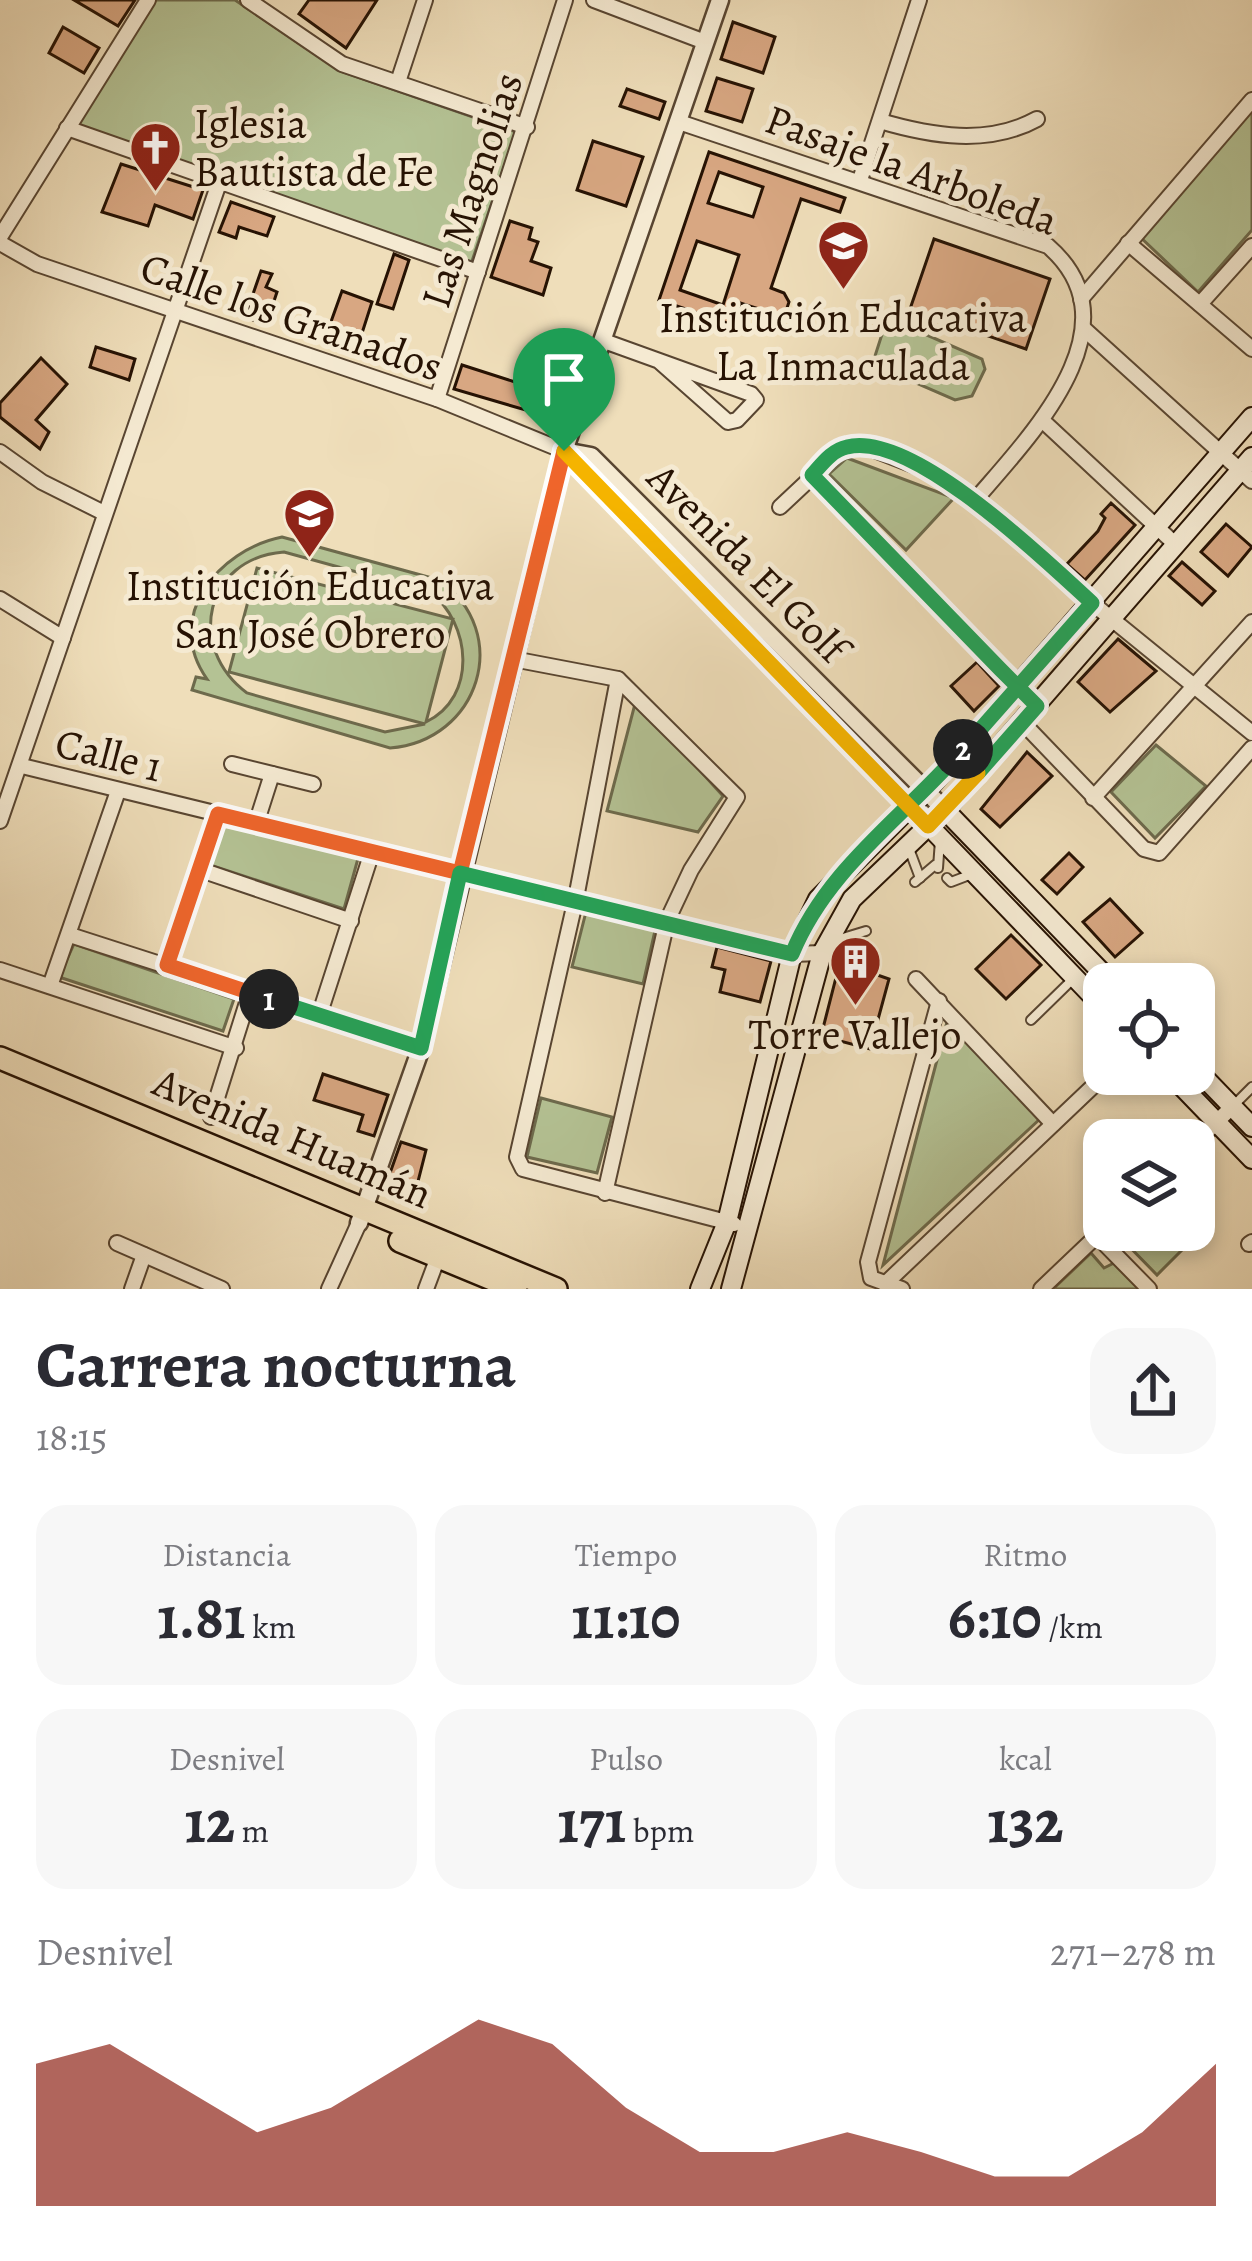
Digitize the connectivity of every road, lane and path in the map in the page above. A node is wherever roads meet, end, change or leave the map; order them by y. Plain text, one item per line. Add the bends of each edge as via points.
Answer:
1 (148, 0) edge
2 (248, 0) edge
3 (425, 0) edge
4 (566, 0) edge
5 (594, 0) edge
6 (720, 0) edge
7 (919, 0) edge
8 (705, 42) junction
9 (398, 82) junction
10 (1252, 100) edge
11 (1037, 119) dead end
12 (880, 121) junction
13 (679, 122) junction
14 (527, 127) junction
15 (67, 128) junction
16 (860, 180) junction
17 (219, 183) junction
18 (0, 240) edge
19 (1128, 243) junction
20 (1252, 246) edge
21 (478, 272) junction
22 (1081, 299) junction
23 (1200, 304) junction
24 (175, 312) junction
25 (1083, 328) junction
26 (604, 341) junction
27 (1252, 349) edge
28 (659, 361) junction
29 (437, 399) junction
30 (1252, 417) edge
31 (1043, 421) junction
32 (564, 451) junction
33 (0, 452) edge
34 (1220, 452) junction
35 (1248, 469) edge
36 (812, 475) junction
37 (976, 499) junction
38 (780, 507) dead end
39 (104, 513) junction
40 (1156, 528) junction
41 (1175, 544) junction
42 (714, 577) junction
43 (698, 594) junction
44 (0, 599) edge
45 (1092, 603) junction
46 (1115, 618) junction
47 (1252, 622) edge
48 (63, 638) junction
49 (514, 659) junction
50 (618, 679) junction
51 (1018, 686) junction
52 (1199, 686) junction
53 (1037, 706) junction
54 (1023, 723) junction
55 (1252, 733) edge
56 (1252, 748) edge
57 (232, 764) dead end
58 (22, 766) junction
59 (272, 774) junction
60 (313, 784) dead end
61 (118, 791) junction
62 (926, 791) junction
63 (1093, 798) junction
64 (910, 808) junction
65 (945, 810) junction
66 (218, 814) junction
67 (0, 821) edge
68 (256, 824) junction
69 (934, 832) junction
70 (908, 846) junction
71 (372, 852) junction
72 (201, 870) junction
73 (460, 873) junction
74 (974, 873) junction
75 (947, 878) dead end
76 (576, 898) junction
77 (351, 921) junction
78 (668, 922) junction
79 (866, 931) dead end
80 (70, 935) junction
81 (824, 948) junction
82 (1080, 951) junction
83 (792, 954) junction
84 (1092, 963) edge
85 (167, 965) junction
86 (0, 970) edge
87 (1069, 972) junction
88 (916, 979) dead end
89 (50, 986) junction
90 (1083, 986) edge
91 (250, 993) junction
92 (939, 1001) junction
93 (319, 1016) junction
94 (1030, 1020) dead end
95 (236, 1048) junction
96 (421, 1048) junction
97 (0, 1057) edge
98 (0, 1072) edge
99 (1252, 1087) edge
100 (1215, 1089) edge
101 (1084, 1095) edge
102 (1190, 1095) edge
103 (1232, 1107) junction
104 (211, 1117) dead end
105 (1217, 1122) junction
106 (1053, 1124) junction
107 (1252, 1127) edge
108 (1252, 1159) edge
109 (604, 1193) junction
110 (361, 1217) junction
111 (727, 1222) junction
112 (749, 1228) junction
113 (117, 1243) dead end
114 (1083, 1249) edge
115 (1117, 1251) edge
116 (144, 1255) junction
117 (439, 1257) junction
118 (885, 1284) junction
119 (132, 1289) edge
120 (222, 1289) edge
121 (328, 1289) edge
122 (426, 1289) edge
123 (516, 1289) edge
124 (556, 1289) edge
125 (700, 1289) edge
126 (731, 1289) edge
127 (902, 1289) edge
128 (1041, 1289) edge
129 (1149, 1289) edge

1 - 15 street
2 - 9 street via 341,64
3 - 9 street
4 - 14 street, Las Magnolias
5 - 8 street
6 - 8 street
7 - 12 street
8 - 13 street
9 - 14 street
10 - 19 street
11 - 12 street via 993,135 927,133
12 - 16 street
13 - 16 street, Pasaje la Arboleda
13 - 26 street
14 - 21 street, Las Magnolias
15 - 17 street
15 - 18 street
16 - 22 street, Pasaje la Arboleda via 1048,246 1065,261
17 - 21 street
17 - 24 street
18 - 24 street, Calle los Granados via 38,264
19 - 22 street
19 - 23 street
20 - 23 street
21 - 29 street, Las Magnolias
22 - 25 street, Pasaje la Arboleda
23 - 27 street
24 - 29 street, Calle los Granados
24 - 39 street
25 - 31 street, Pasaje la Arboleda via 1070,374
25 - 34 street
26 - 28 street
26 - 32 street
28 - 28 street via 752,394 756,400 728,422
29 - 32 street, Calle los Granados
30 - 34 main road
31 - 37 street, Pasaje la Arboleda
31 - 40 street
32 - 42 street, Avenida El Golf via 591,456
32 - 43 street, Avenida El Golf
32 - 49 street
33 - 39 street
34 - 35 street
34 - 40 main road
35 - 41 main road
36 - 37 street via 833,453 862,445
36 - 38 street
36 - 51 street
37 - 45 street
39 - 48 street
40 - 41 street
40 - 45 main road
41 - 46 main road
42 - 43 street
42 - 62 street, Avenida El Golf
43 - 64 street, Avenida El Golf
44 - 48 street
45 - 46 street
45 - 51 main road
46 - 52 street
46 - 53 main road
47 - 52 street
48 - 58 street
49 - 50 street
49 - 73 street
50 - 76 street
50 - 78 street via 737,797
51 - 53 street
51 - 62 main road
52 - 55 street
52 - 63 street
53 - 54 main road
54 - 63 street
54 - 65 main road
56 - 63 street via 1159,854
57 - 59 street
58 - 61 street, Calle 1
58 - 67 street
59 - 60 street
59 - 68 street
61 - 66 street, Calle 1
61 - 80 street
62 - 64 main road
62 - 65 street, Avenida El Golf
64 - 69 street, Avenida El Golf
64 - 83 main road via 832,880
65 - 69 main road
65 - 82 main road, Avenida El Golf
66 - 68 street, Calle 1
66 - 72 street
68 - 71 street, Calle 1
69 - 70 main road
69 - 70 lane via 936,867 917,880
69 - 74 main road, Avenida El Golf
70 - 81 main road via 852,899
71 - 73 street, Calle 1
71 - 77 street
72 - 77 street
72 - 85 street
73 - 76 street, Calle 1
73 - 96 street
74 - 75 lane
74 - 87 main road, Avenida El Golf
76 - 78 street, Calle 1
76 - 109 street via 517,1157 523,1169
77 - 93 street
78 - 83 street, Calle 1
78 - 109 street
79 - 81 lane
80 - 85 street
80 - 89 street
81 - 83 street, Calle 1
81 - 112 main road
82 - 84 main road, Avenida El Golf
82 - 87 main road
83 - 111 main road
85 - 91 street
86 - 89 street
87 - 90 main road, Avenida El Golf
87 - 94 lane
88 - 92 street
89 - 95 street
91 - 93 street
91 - 95 street
92 - 106 street
92 - 118 street via 868,1262 871,1278
93 - 96 street
95 - 104 street
96 - 110 street
97 - 110 main road, Avenida Huamán
98 - 110 main road, Avenida Huamán
99 - 103 lane
100 - 103 main road
101 - 106 street
102 - 105 main road
103 - 105 street
103 - 107 main road
105 - 108 main road
106 - 118 street
109 - 111 street
110 - 117 main road, Avenida Huamán
110 - 121 street
110 - 124 main road, Avenida Huamán
111 - 112 street
111 - 125 main road
112 - 126 main road
113 - 116 street
114 - 128 street
115 - 129 street
116 - 119 street
116 - 120 street
117 - 122 street
117 - 123 main road, Avenida Huamán
118 - 127 street

